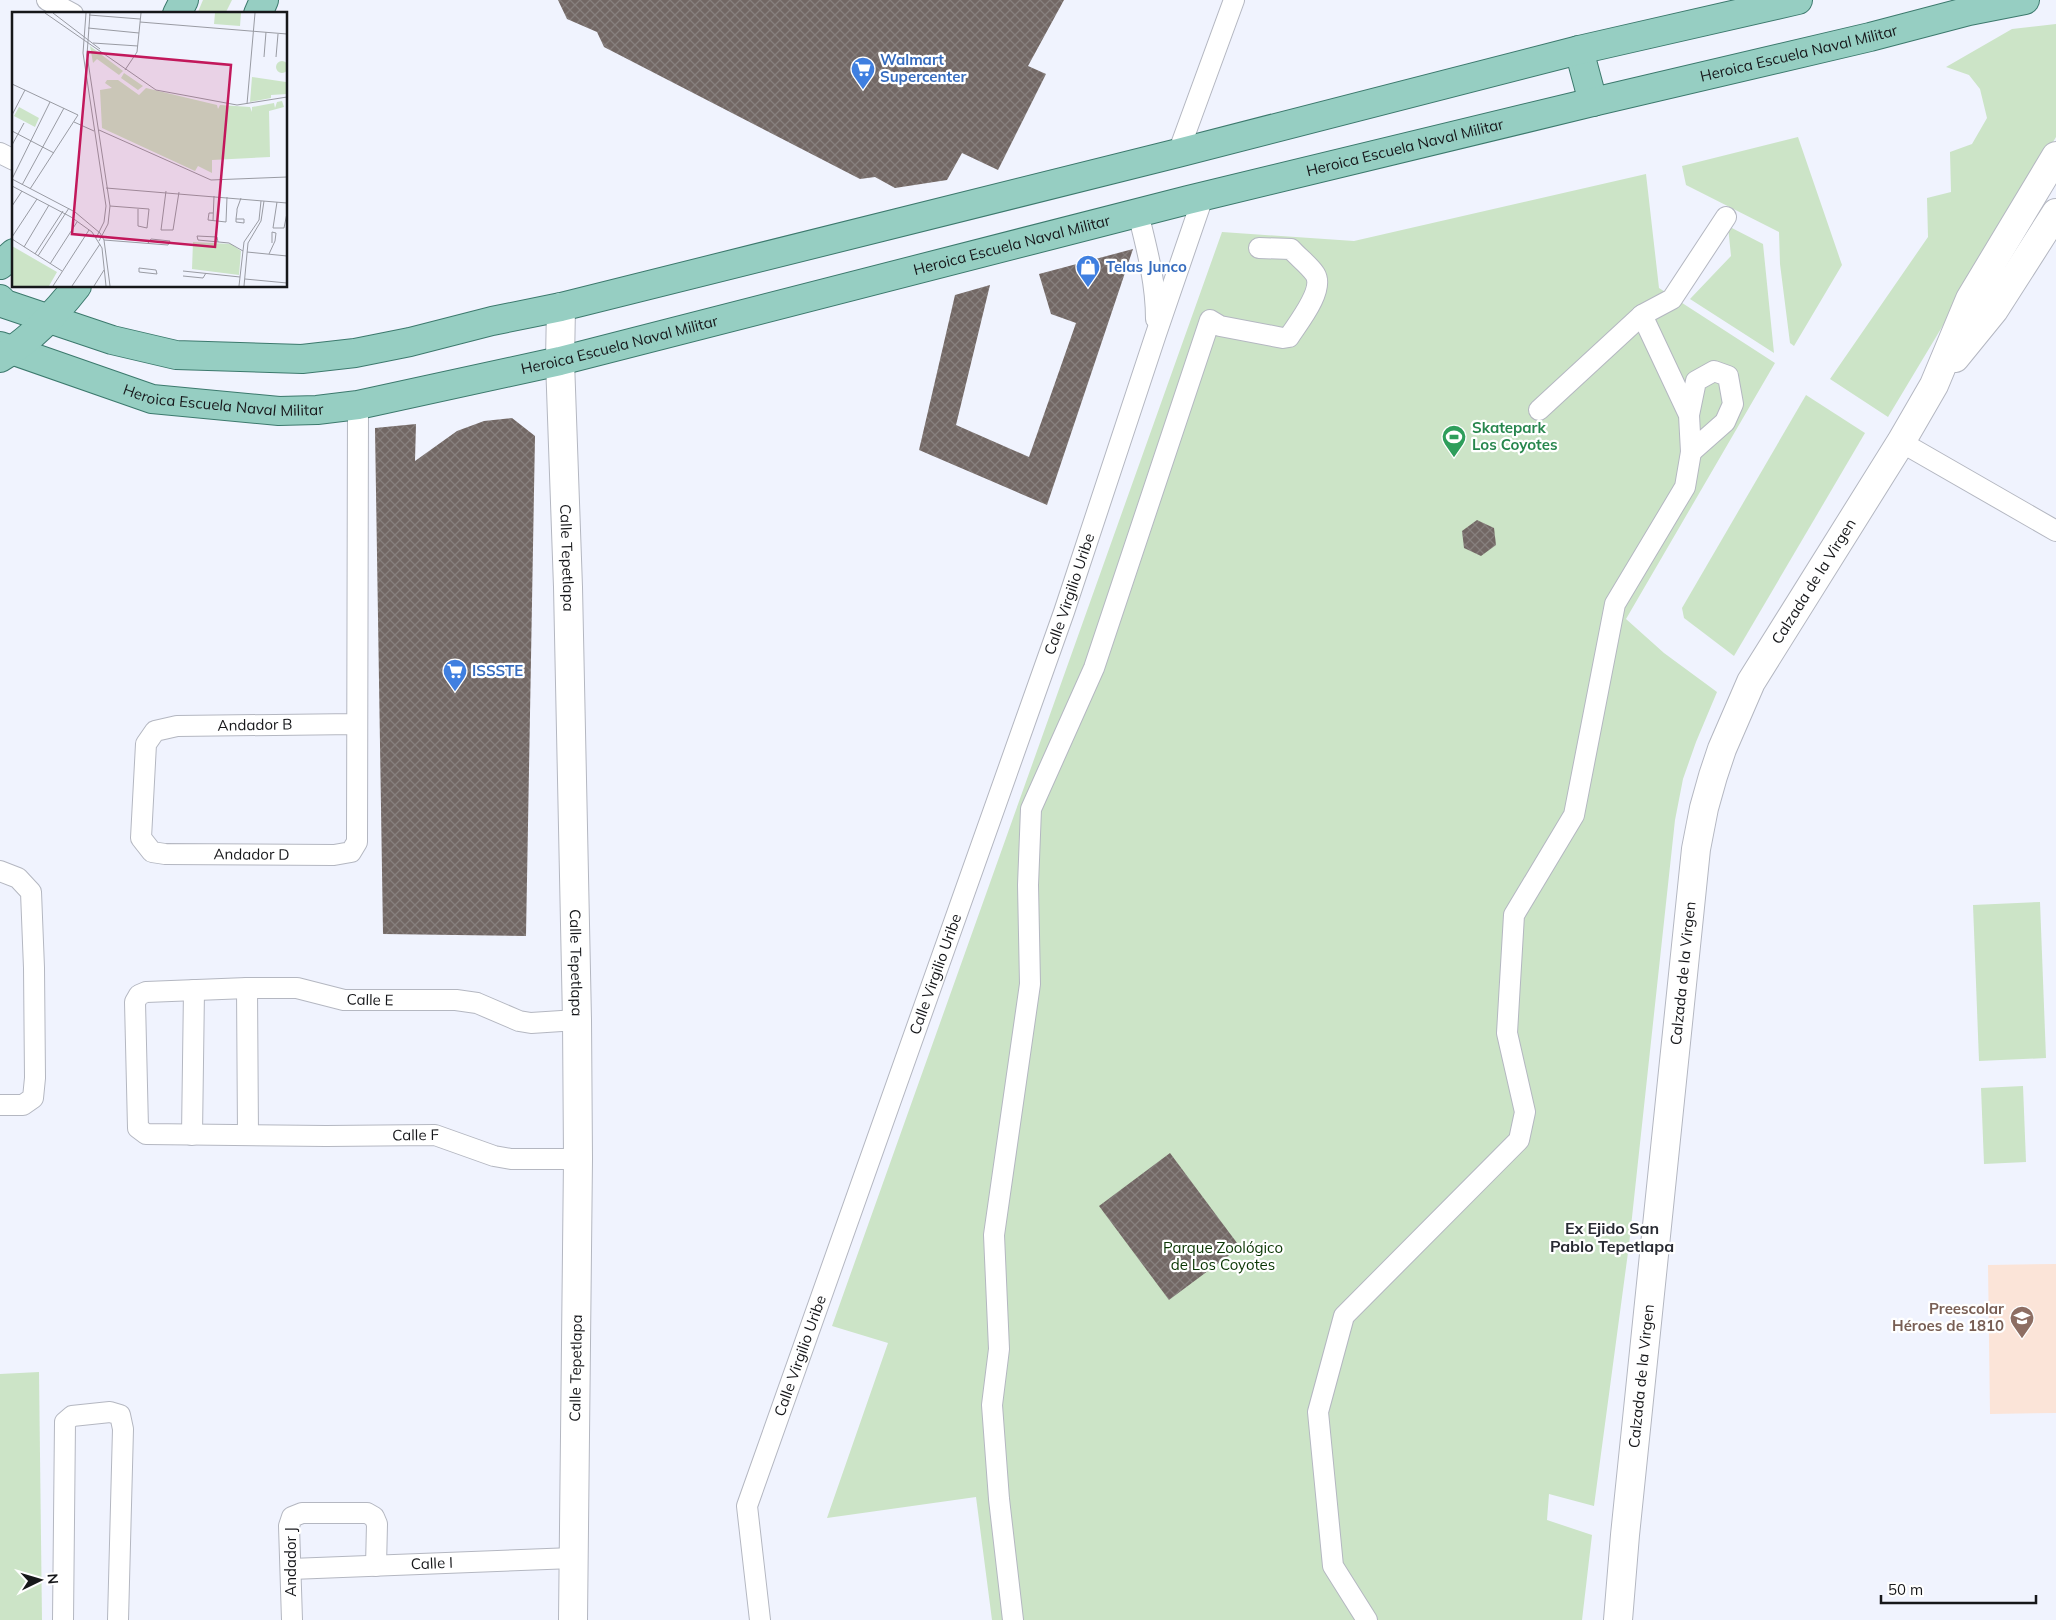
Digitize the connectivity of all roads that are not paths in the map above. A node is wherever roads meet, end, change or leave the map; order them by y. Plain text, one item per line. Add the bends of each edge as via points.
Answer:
1 (47, 0) edge
2 (184, 0) edge
3 (264, 0) edge
4 (1234, 0) edge
5 (1798, 0) edge
6 (2025, 0) edge
7 (69, 12) edge
8 (178, 12) edge
9 (259, 12) edge
10 (1579, 50) junction
11 (1593, 102) junction
12 (0, 153) edge
13 (1178, 153) junction
14 (2056, 156) edge
15 (12, 159) edge
16 (1203, 197) junction
17 (1138, 213) junction
18 (2056, 213) edge
19 (1726, 217) dead end
20 (1258, 248) dead end
21 (12, 255) edge
22 (0, 265) edge
23 (75, 288) edge
24 (0, 299) edge
25 (561, 307) junction
26 (1642, 315) junction
27 (50, 319) junction
28 (1156, 334) junction
29 (4, 351) edge
30 (560, 361) junction
31 (1934, 385) junction
32 (358, 405) junction
33 (1539, 410) dead end
34 (1689, 415) junction
35 (1901, 442) junction
36 (1691, 452) junction
37 (2056, 531) edge
38 (356, 724) junction
39 (152, 852) joint
40 (0, 870) edge
41 (247, 988) junction
42 (194, 990) junction
43 (135, 1002) joint
44 (577, 1020) junction
45 (0, 1105) edge
46 (192, 1134) junction
47 (248, 1134) junction
48 (578, 1159) junction
49 (573, 1558) junction
50 (376, 1566) junction
51 (291, 1569) junction
52 (63, 1620) edge
53 (118, 1620) edge
54 (292, 1620) edge
55 (573, 1620) edge
56 (760, 1620) edge
57 (1014, 1620) edge
58 (1367, 1620) edge
59 (1618, 1620) edge

1 - 7 street
2 - 8 main road
3 - 9 main road
4 - 13 street
5 - 10 main road
6 - 11 main road, Heroica Escuela Naval Militar
10 - 11 main road
10 - 13 main road
11 - 16 main road, Heroica Escuela Naval Militar
12 - 15 street
13 - 25 main road
14 - 31 main road, Calzada de la Virgen via 1970,299
16 - 17 main road, Heroica Escuela Naval Militar
16 - 28 street, Calle Virgilio Uribe
17 - 28 street, Calle Virgilio Uribe via 1151,263
17 - 30 main road, Heroica Escuela Naval Militar
18 - 31 main road, Calzada de la Virgen via 1994,310
19 - 26 street via 1672,300
20 - 57 street via 1291,249 1316,275 1316,294 1289,337 1220,326 1210,320 1094,668 1031,809 1028,885 1030,984 994,1235 999,1348 992,1405 999,1499
21 - 22 main road
23 - 27 main road
24 - 27 main road via 5,304
25 - 27 main road via 410,342 302,359 176,355 112,340
25 - 30 main road, Calle Tepetlapa
26 - 33 street
26 - 34 street
27 - 29 main road
28 - 56 street, Calle Virgilio Uribe via 1064,612 747,1506
29 - 32 main road, Heroica Escuela Naval Militar via 152,399 279,411
30 - 32 main road, Heroica Escuela Naval Militar
30 - 44 main road, Calle Tepetlapa
31 - 35 main road, Calzada de la Virgen
32 - 38 street
34 - 36 street
34 - 36 street via 1696,381 1714,370 1728,376 1733,404 1725,422
35 - 37 street
35 - 59 main road, Calzada de la Virgen via 1751,682 1722,749 1704,808 1696,849 1681,987
36 - 58 street via 1685,487 1615,604 1574,815 1514,915 1507,1033 1525,1112 1520,1140 1344,1316 1318,1412 1333,1566
38 - 39 street, Andador D via 357,842 350,852 334,855
38 - 39 street, Andador B via 177,726 155,732 146,744 141,838
40 - 45 street via 18,878 30,892 35,1078 34,1098 23,1105
41 - 42 street, Calle E
41 - 44 street, Calle E via 297,988 344,1000 456,1000 493,1008 530,1023
41 - 47 street
42 - 43 street, Calle E via 146,992
42 - 46 street
43 - 46 street, Calle F via 138,1128 146,1134
44 - 48 main road, Calle Tepetlapa
46 - 47 street, Calle F
47 - 48 street, Calle F via 435,1135 494,1156
48 - 49 main road, Calle Tepetlapa
49 - 50 street, Calle I
49 - 55 main road, Calle Tepetlapa
50 - 51 street, Calle I
50 - 51 street, Andador J via 377,1524 374,1517 367,1514 302,1513 292,1517 289,1526
51 - 54 street, Andador J
52 - 53 street via 65,1422 72,1416 110,1412 120,1415 123,1429

